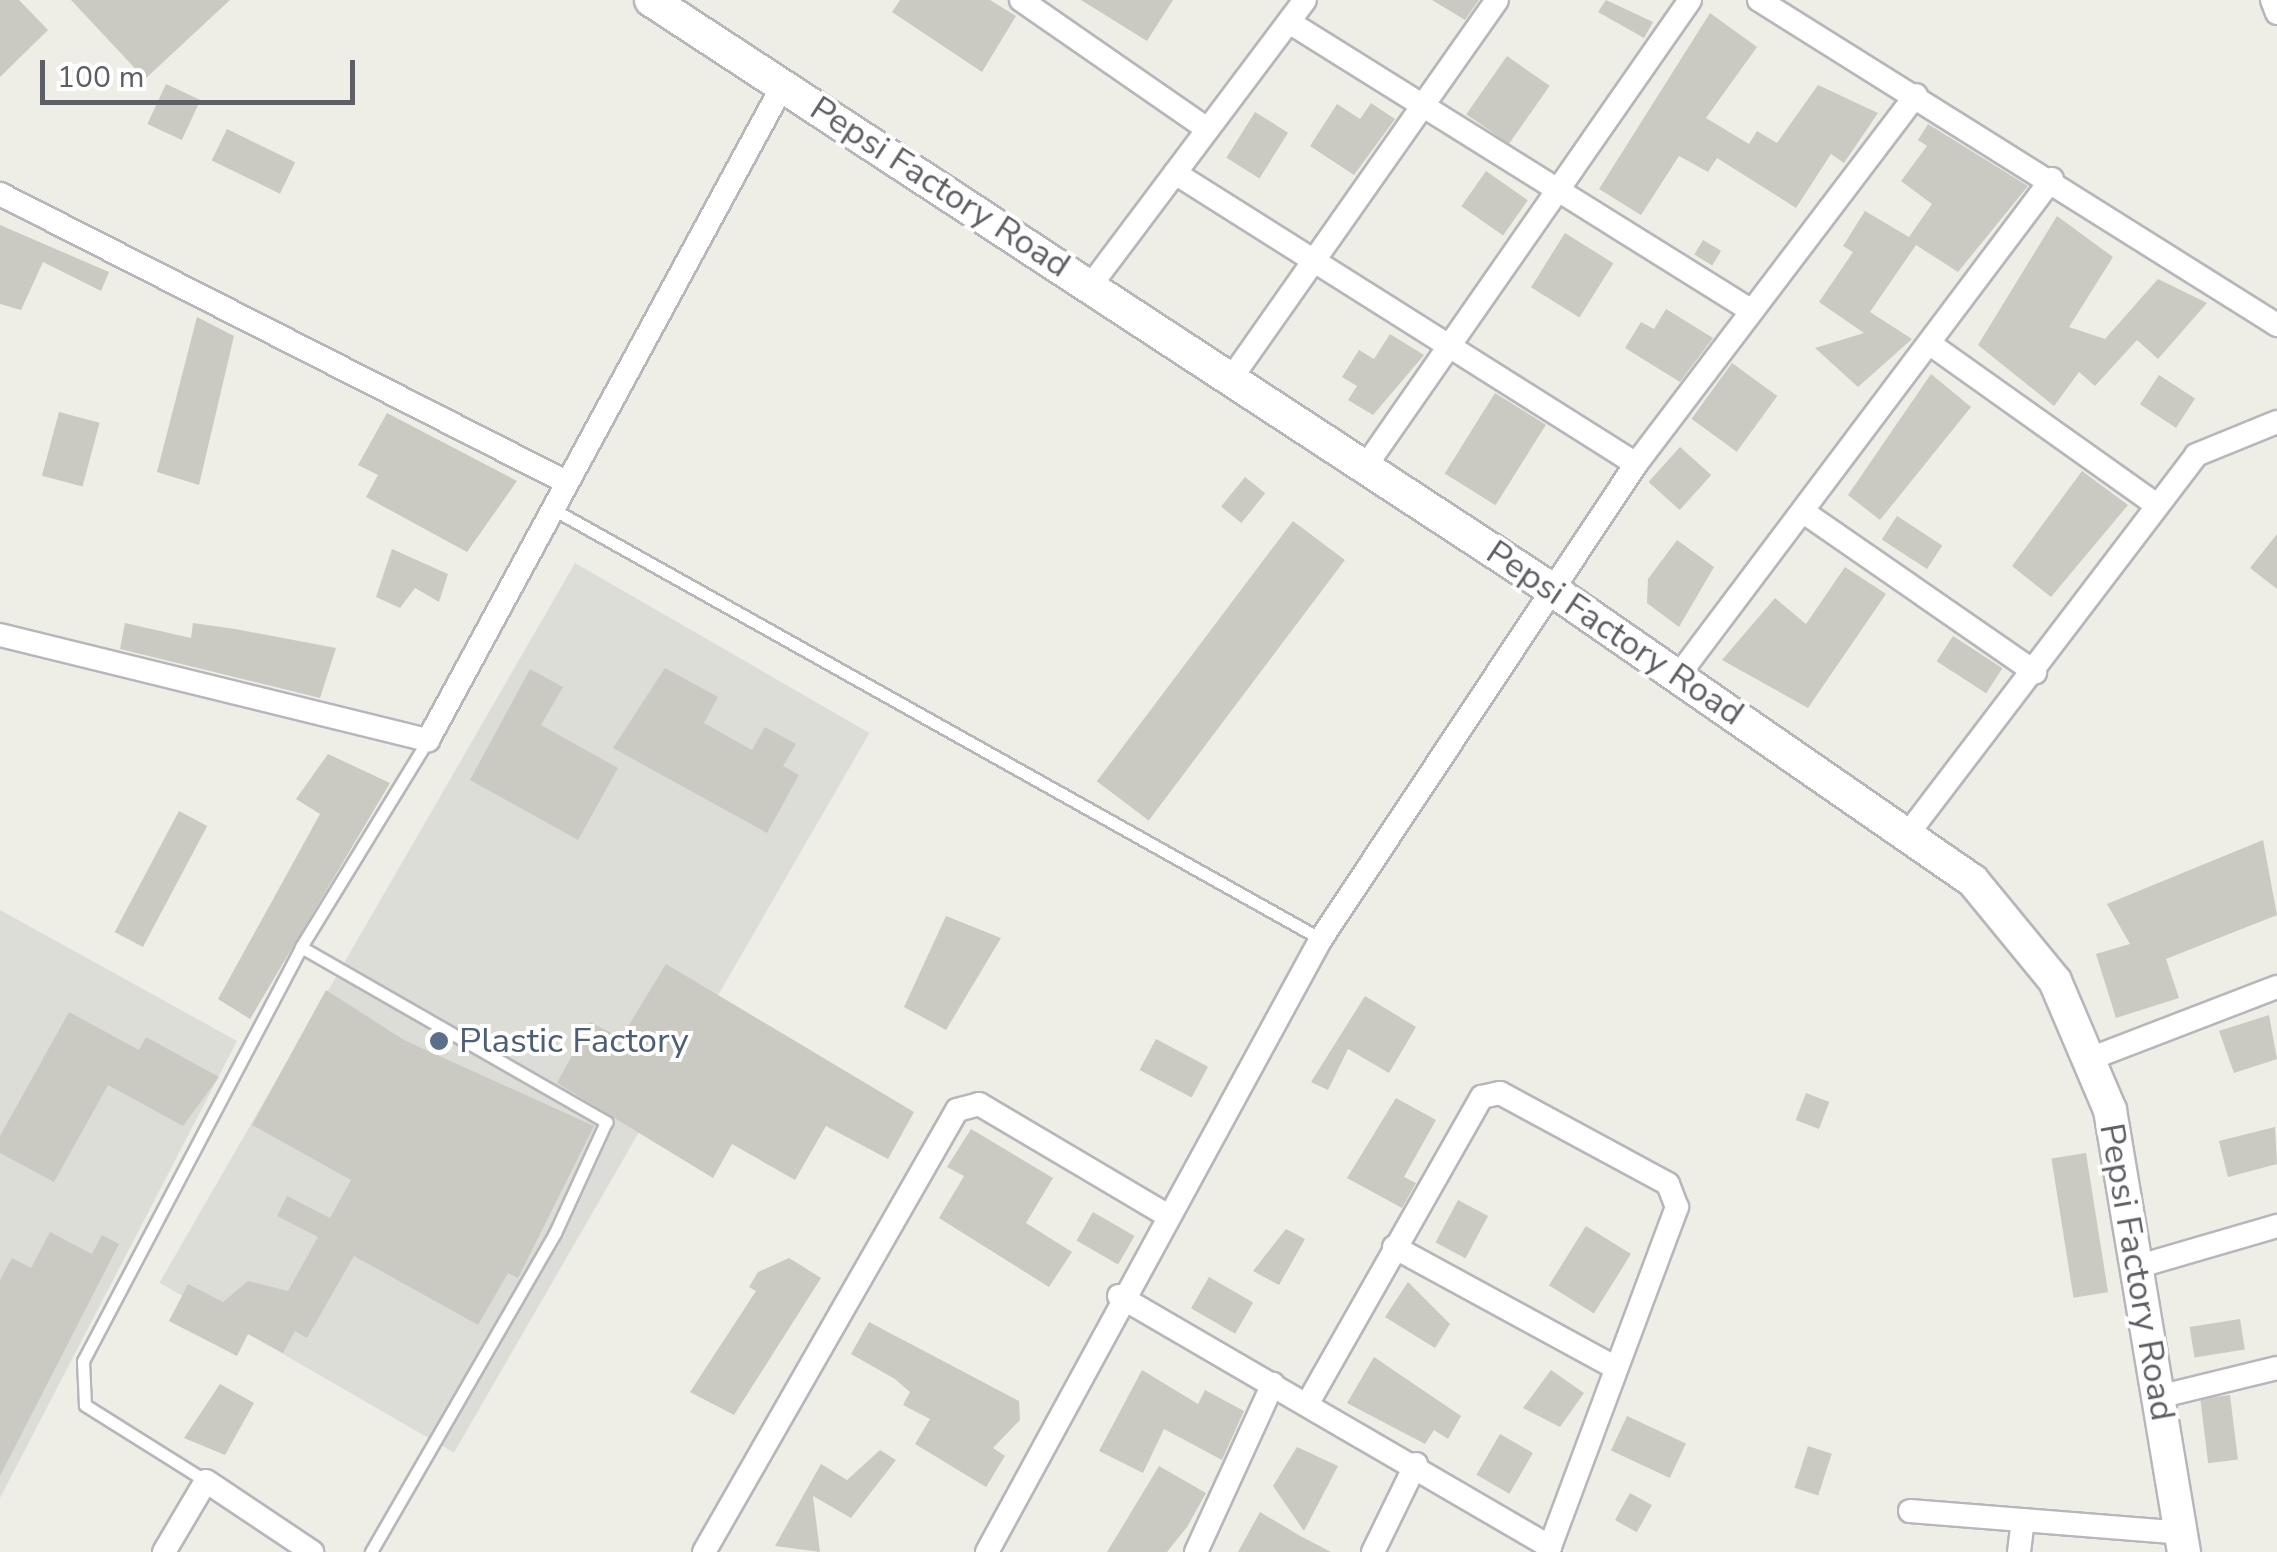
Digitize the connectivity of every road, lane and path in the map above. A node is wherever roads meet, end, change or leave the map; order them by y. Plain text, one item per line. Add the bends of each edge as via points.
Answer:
1 (651, 0) edge
2 (1020, 0) edge
3 (1305, 0) edge
4 (1497, 0) edge
5 (1690, 0) edge
6 (1759, 0) edge
7 (2272, 0) edge
8 (2277, 13) edge
9 (1290, 22) junction
10 (783, 85) junction
11 (1916, 95) junction
12 (1424, 106) junction
13 (1207, 129) junction
14 (1174, 173) junction
15 (2052, 178) junction
16 (1555, 188) junction
17 (0, 194) edge
18 (1312, 256) junction
19 (1092, 285) junction
20 (1750, 310) junction
21 (2277, 325) edge
22 (1448, 342) junction
23 (1933, 346) junction
24 (1230, 380) junction
25 (2277, 422) edge
26 (1636, 464) junction
27 (1365, 467) junction
28 (566, 482) junction
29 (2157, 505) junction
30 (551, 508) junction
31 (1805, 513) junction
32 (1552, 589) junction
33 (0, 635) edge
34 (2035, 672) junction
35 (1678, 676) junction
36 (428, 740) junction
37 (1910, 831) junction
38 (1321, 939) junction
39 (301, 948) junction
40 (2277, 988) edge
41 (2092, 1058) junction
42 (1166, 1214) junction
43 (2277, 1226) edge
44 (1394, 1247) junction
45 (2136, 1267) junction
46 (1119, 1296) junction
47 (1616, 1368) junction
48 (2277, 1368) edge
49 (1273, 1384) junction
50 (2158, 1397) junction
51 (1309, 1402) junction
52 (1416, 1464) junction
53 (206, 1481) junction
54 (1910, 1511) dead end
55 (2024, 1520) junction
56 (2183, 1542) edge
57 (1549, 1550) edge
58 (164, 1552) edge
59 (312, 1552) edge
60 (371, 1552) edge
61 (704, 1552) edge
62 (987, 1552) edge
63 (1196, 1552) edge
64 (1373, 1552) edge
65 (2019, 1552) edge

1 - 10 main road, Pepsi Factory Road
2 - 13 street
3 - 9 street
4 - 12 street
5 - 16 street
6 - 11 street
7 - 8 street
9 - 12 street
9 - 13 street
10 - 19 main road, Pepsi Factory Road
10 - 28 street
11 - 15 street
11 - 20 street
12 - 16 street
12 - 18 street
13 - 14 street
14 - 18 street
14 - 19 street
15 - 21 street
15 - 23 street
16 - 20 street
16 - 22 street
17 - 28 street
18 - 22 street
18 - 24 street
19 - 24 main road, Pepsi Factory Road
20 - 26 street
22 - 26 street
22 - 27 street
23 - 29 street
23 - 31 street
24 - 27 main road, Pepsi Factory Road
25 - 29 street via 2212,443
26 - 32 street
27 - 32 main road, Pepsi Factory Road
28 - 30 street
29 - 34 street
30 - 36 street
30 - 38 lane
31 - 34 street
31 - 35 street
32 - 35 main road, Pepsi Factory Road
32 - 38 street
33 - 36 street
34 - 37 street
35 - 37 main road, Pepsi Factory Road
36 - 39 lane
37 - 41 main road, Pepsi Factory Road via 2024,933
38 - 42 street
39 - 53 lane via 83,1361 85,1405
39 - 60 lane via 606,1122 556,1232
40 - 41 street
41 - 45 main road, Pepsi Factory Road
42 - 46 street
42 - 61 street via 979,1104 957,1110
43 - 45 street
44 - 47 street
44 - 47 street via 1482,1097 1500,1092 1592,1140 1668,1184 1677,1207
44 - 51 street
45 - 50 main road, Pepsi Factory Road
46 - 49 street
46 - 62 street
47 - 57 street
48 - 50 street
49 - 51 street
49 - 63 street
50 - 56 main road, Pepsi Factory Road
51 - 52 street
52 - 57 street
52 - 64 street
53 - 58 street
53 - 59 street
54 - 55 street
55 - 56 street
55 - 65 street

